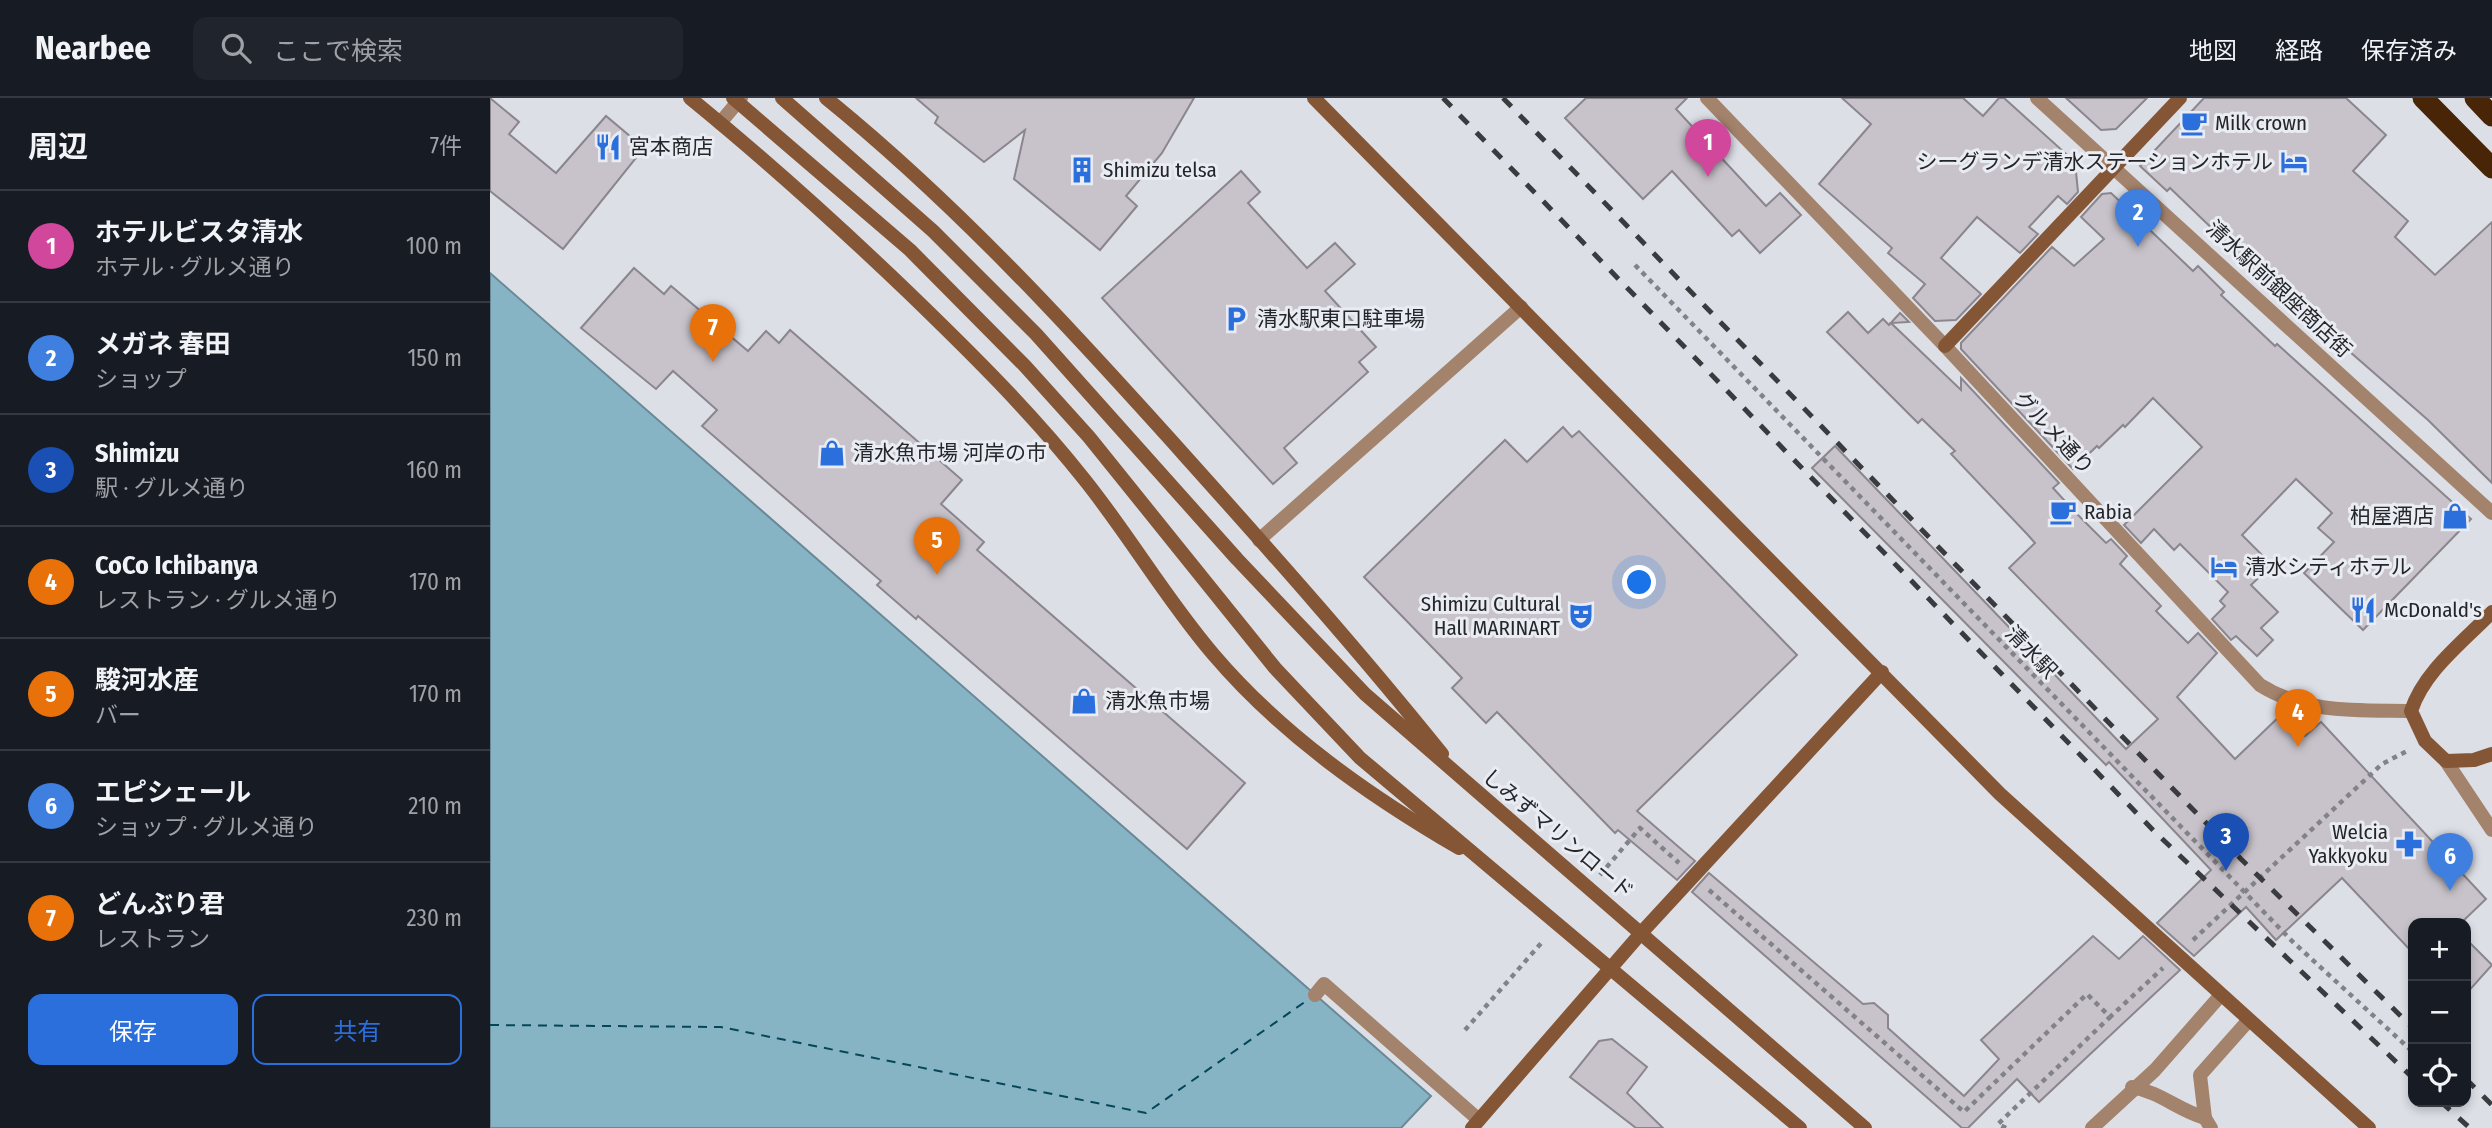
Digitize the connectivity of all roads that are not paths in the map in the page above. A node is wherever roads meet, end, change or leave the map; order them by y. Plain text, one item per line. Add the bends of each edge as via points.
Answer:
1 (690, 98) edge
2 (733, 98) edge
3 (741, 98) edge
4 (782, 98) edge
5 (826, 98) edge
6 (1314, 98) edge
7 (1707, 98) edge
8 (2037, 98) edge
9 (2180, 98) edge
10 (2423, 98) edge
11 (2475, 98) edge
12 (2492, 116) edge
13 (720, 122) junction
14 (2113, 165) junction
15 (2492, 168) edge
16 (1521, 307) junction
17 (1945, 346) junction
18 (2492, 513) edge
19 (1259, 540) junction
20 (2492, 612) edge
21 (1882, 672) junction
22 (2411, 711) junction
23 (2492, 754) edge
24 (2446, 761) junction
25 (1472, 790) junction
26 (2491, 828) edge
27 (1493, 868) junction
28 (1642, 932) junction
29 (1614, 968) junction
30 (1315, 995) dead end
31 (2220, 996) junction
32 (2248, 1021) junction
33 (2132, 1087) junction
34 (2208, 1123) edge
35 (1476, 1124) edge
36 (1800, 1128) edge
37 (1865, 1128) edge
38 (2092, 1128) edge
39 (2369, 1128) edge

1 - 13 street
2 - 27 street via 910,250 1025,366 1089,437 1275,668 1360,758
3 - 13 street
4 - 25 street, しみずマリンロード via 933,231 1036,334 1365,694
5 - 19 street via 894,154 987,243 1087,346
6 - 16 street
7 - 17 street, グルメ通り
8 - 14 street, 清水駅前銀座商店街
9 - 14 street
10 - 15 highway
11 - 12 highway
13 - 27 street via 983,364 1084,479 1212,653 1258,703 1387,806
14 - 17 street
14 - 18 street, 清水駅前銀座商店街
16 - 19 street
16 - 21 street
17 - 22 street, グルメ通り via 2260,685 2279,697 2322,709
19 - 25 street
20 - 22 street via 2427,678
21 - 28 street
21 - 31 street via 2000,794
22 - 24 street via 2425,741
23 - 24 street
24 - 26 street
25 - 28 street, しみずマリンロード
27 - 29 street
28 - 29 street
28 - 37 street, しみずマリンロード
29 - 35 street
29 - 36 street
30 - 35 street via 1324,984
31 - 32 street
31 - 33 street via 2161,1063
32 - 34 street via 2200,1075
32 - 39 street
33 - 34 street via 2156,1092 2179,1110
33 - 38 street

